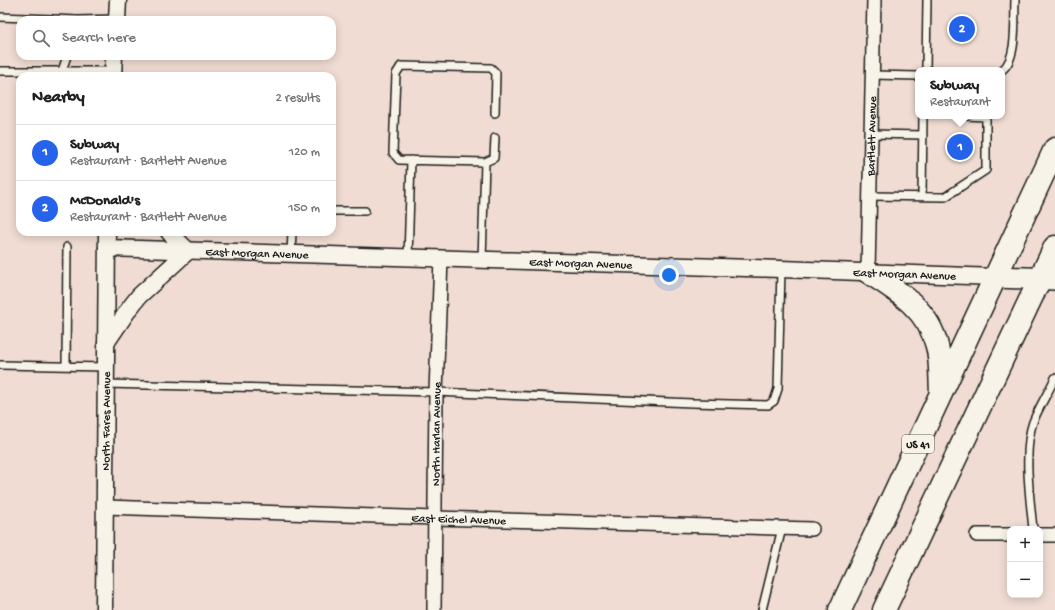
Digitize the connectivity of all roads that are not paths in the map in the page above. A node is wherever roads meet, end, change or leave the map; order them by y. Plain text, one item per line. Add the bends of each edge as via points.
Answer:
1 (118, 0) edge
2 (874, 0) edge
3 (927, 0) edge
4 (1015, 0) edge
5 (117, 16) edge
6 (0, 17) edge
7 (16, 18) edge
8 (66, 60) edge
9 (926, 67) edge
10 (113, 68) edge
11 (1005, 68) edge
12 (0, 71) edge
13 (62, 72) junction
14 (872, 75) junction
15 (915, 76) edge
16 (495, 114) dead end
17 (923, 119) edge
18 (986, 119) edge
19 (871, 134) junction
20 (923, 135) junction
21 (495, 138) dead end
22 (1055, 150) edge
23 (411, 160) junction
24 (484, 162) junction
25 (869, 196) junction
26 (922, 196) junction
27 (336, 211) edge
28 (365, 211) dead end
29 (108, 236) edge
30 (173, 236) edge
31 (292, 236) edge
32 (67, 247) dead end
33 (1055, 247) edge
34 (107, 248) junction
35 (188, 251) junction
36 (291, 254) junction
37 (408, 258) junction
38 (441, 259) junction
39 (482, 260) junction
40 (781, 269) junction
41 (868, 272) junction
42 (995, 277) junction
43 (1048, 279) edge
44 (106, 343) junction
45 (0, 365) edge
46 (66, 366) junction
47 (106, 367) junction
48 (1055, 378) edge
49 (106, 384) junction
50 (436, 392) junction
51 (942, 393) junction
52 (106, 507) junction
53 (434, 518) junction
54 (1033, 526) edge
55 (782, 528) junction
56 (812, 529) dead end
57 (977, 535) dead end
58 (1007, 535) edge
59 (1043, 535) edge
60 (1055, 535) edge
61 (104, 610) edge
62 (434, 610) edge
63 (762, 610) edge
64 (840, 610) edge
65 (884, 610) edge

1 - 5 street
2 - 14 street, Bartlett Avenue
3 - 9 lane
4 - 11 lane via 1013,52
6 - 7 lane
8 - 13 lane
10 - 13 lane
12 - 13 lane
14 - 15 lane
14 - 19 street, Bartlett Avenue
16 - 23 lane via 496,73 491,68 401,66 396,74 393,153 399,160
17 - 20 lane
18 - 26 lane via 986,170 945,197
19 - 20 lane
19 - 25 street, Bartlett Avenue
20 - 26 lane
21 - 24 lane via 494,158
22 - 42 highway, US 41
23 - 24 lane
23 - 37 lane
24 - 39 lane
25 - 26 lane
25 - 41 street, Bartlett Avenue
27 - 28 lane
29 - 34 street, North Fares Avenue
30 - 35 street
31 - 36 lane
32 - 46 lane
33 - 43 highway
34 - 35 street, East Morgan Avenue
34 - 44 street, North Fares Avenue
35 - 36 street, East Morgan Avenue
35 - 44 street via 139,296
36 - 37 street, East Morgan Avenue
37 - 38 street, East Morgan Avenue
38 - 39 street, East Morgan Avenue
38 - 50 street, North Harlan Avenue
39 - 40 street, East Morgan Avenue
40 - 41 street, East Morgan Avenue
40 - 50 lane via 778,389 774,401 768,405
41 - 42 street, East Morgan Avenue
41 - 51 highway via 898,292 926,318 938,347
42 - 43 main road, East Morgan Avenue
42 - 51 highway, US 41
43 - 65 highway
44 - 47 street, North Fares Avenue
45 - 46 lane
46 - 47 lane
47 - 49 street, North Fares Avenue
48 - 54 lane via 1033,422 1029,439 1028,477
49 - 50 lane
49 - 52 street, North Fares Avenue
50 - 53 street, North Harlan Avenue
51 - 64 highway, US 41
52 - 53 street, East Eichel Avenue
52 - 61 street, North Fares Avenue
53 - 55 street, East Eichel Avenue
53 - 62 street, North Harlan Avenue
55 - 56 street, East Eichel Avenue
55 - 63 lane
57 - 58 street
59 - 60 street

